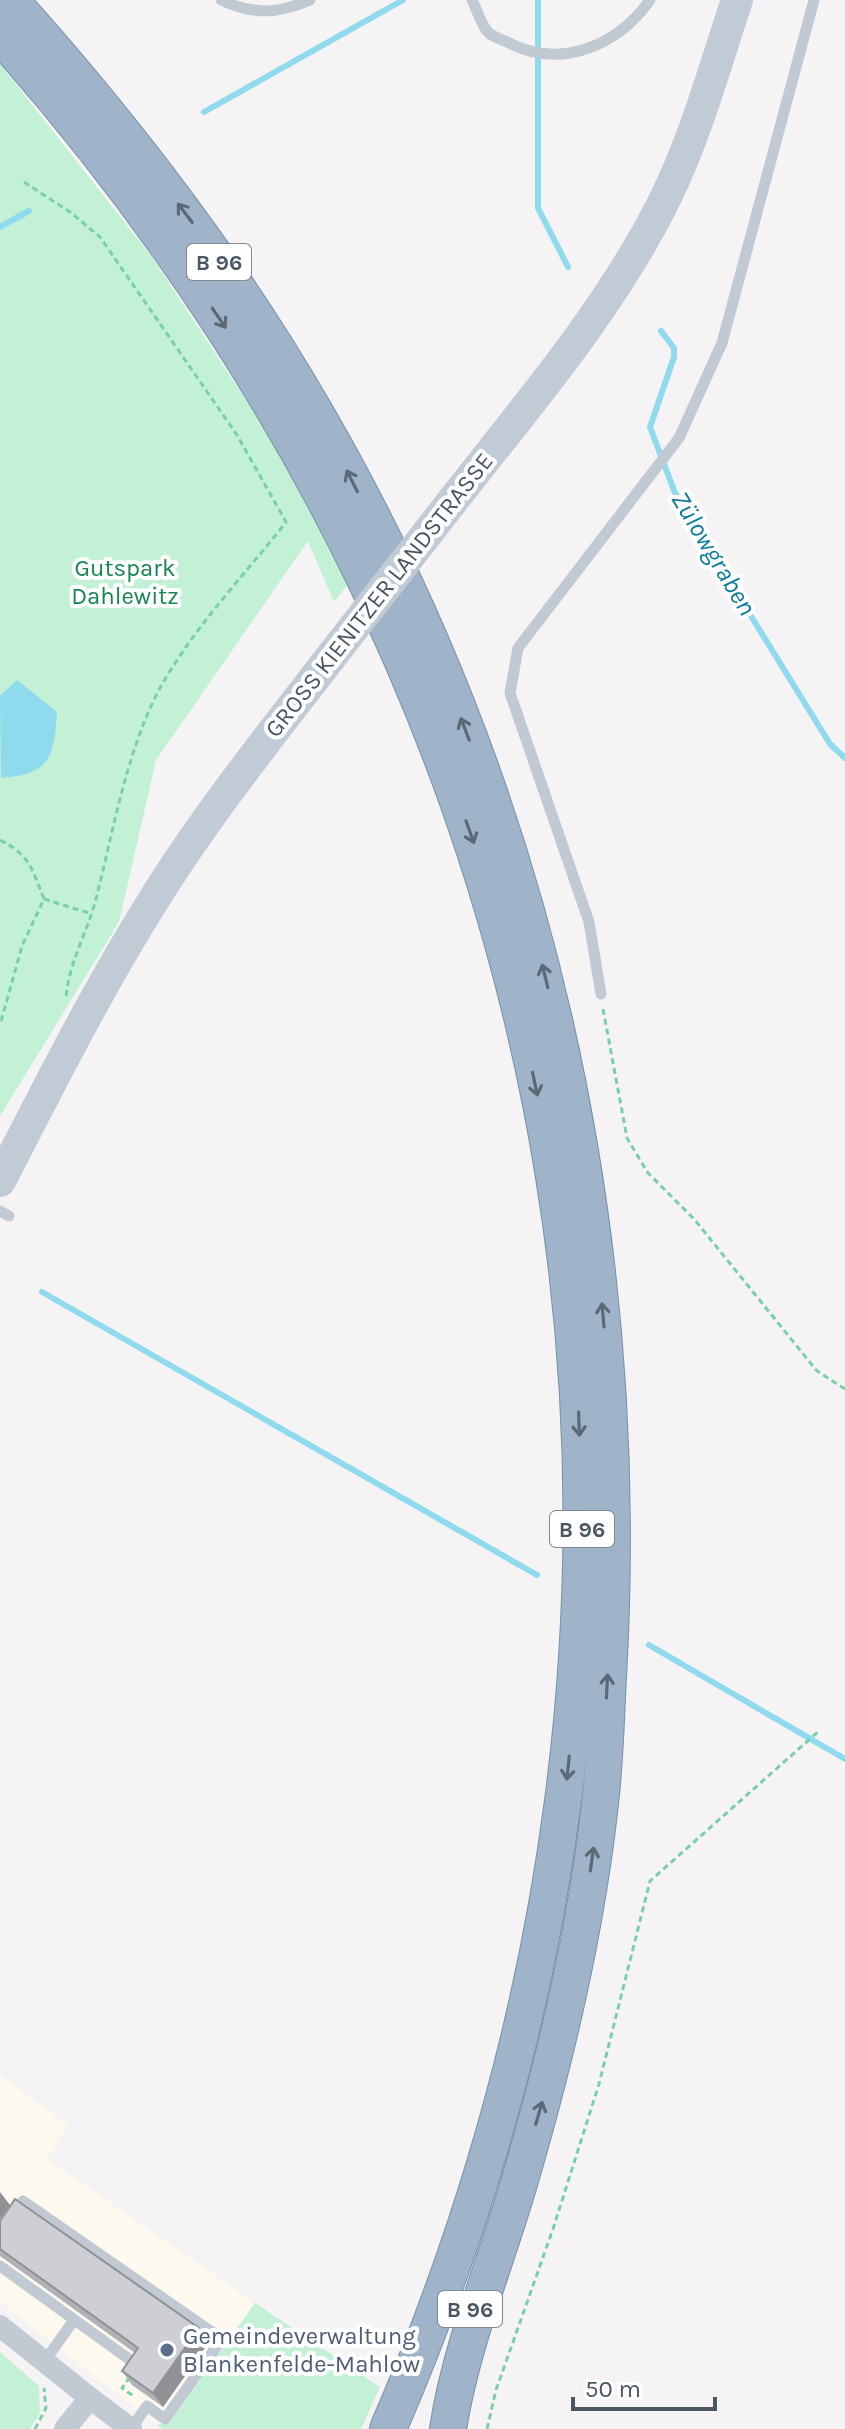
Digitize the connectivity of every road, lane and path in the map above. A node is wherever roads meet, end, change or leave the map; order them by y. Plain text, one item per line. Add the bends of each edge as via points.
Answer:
1 (10, 0) edge
2 (221, 0) edge
3 (310, 0) edge
4 (472, 0) edge
5 (650, 0) edge
6 (737, 0) edge
7 (814, 0) edge
8 (0, 35) edge
9 (24, 182) dead end
10 (0, 840) edge
11 (44, 899) junction
12 (92, 914) junction
13 (601, 994) joint
14 (83, 1022) junction
15 (0, 1025) edge
16 (0, 1181) edge
17 (845, 1389) edge
18 (820, 1730) dead end
19 (517, 2188) junction
20 (0, 2234) edge
21 (0, 2266) edge
22 (74, 2320) junction
23 (0, 2326) edge
24 (133, 2362) joint
25 (43, 2372) junction
26 (90, 2398) junction
27 (147, 2406) junction
28 (35, 2429) edge
29 (65, 2429) edge
30 (131, 2429) edge
31 (388, 2429) edge
32 (421, 2429) edge
33 (448, 2429) edge
34 (487, 2429) edge

19 -> 1 highway, B 96 via 569,1994 587,1895 601,1792 613,1569 608,1381 598,1267 577,1122 544,971 514,862 463,722 394,563 313,409 202,236 122,131
2 - 3 lane via 262,13
4 - 5 lane via 488,32 530,53 550,55 590,49 613,38
6 - 14 main road, GROSS KIENITZER LANDSTRASSE, bridge via 691,138 647,235 598,310 196,836
7 - 13 lane via 722,343 679,438 518,648 511,670 510,693 589,922
8 -> 31 highway, B 96 via 112,169 229,331 287,426 367,578 434,734 485,875 545,1129 566,1264 582,1486 579,1636 564,1805 535,1978 508,2091 427,2340
9 - 12 path via 100,237 125,269 237,435 286,522 197,630 159,690 141,735
10 - 11 path via 20,850
11 - 12 path
11 - 15 path via 22,946
12 - 14 path via 69,972 65,1008
13 - 17 path via 627,1138 648,1173 694,1219 817,1371
14 - 16 main road, GROSS KIENITZER LANDSTRASSE
18 - 34 path via 650,1881 599,2084
19 - 32 highway, B 96
19 - 33 highway
20 - 27 lane via 23,2201 222,2339 165,2419
21 - 22 lane
22 - 24 lane
22 - 25 lane
23 - 25 street
24 - 27 path via 138,2367 122,2388
25 - 26 street
25 - 28 path via 46,2408
26 - 29 street
26 - 30 street
27 - 30 lane

